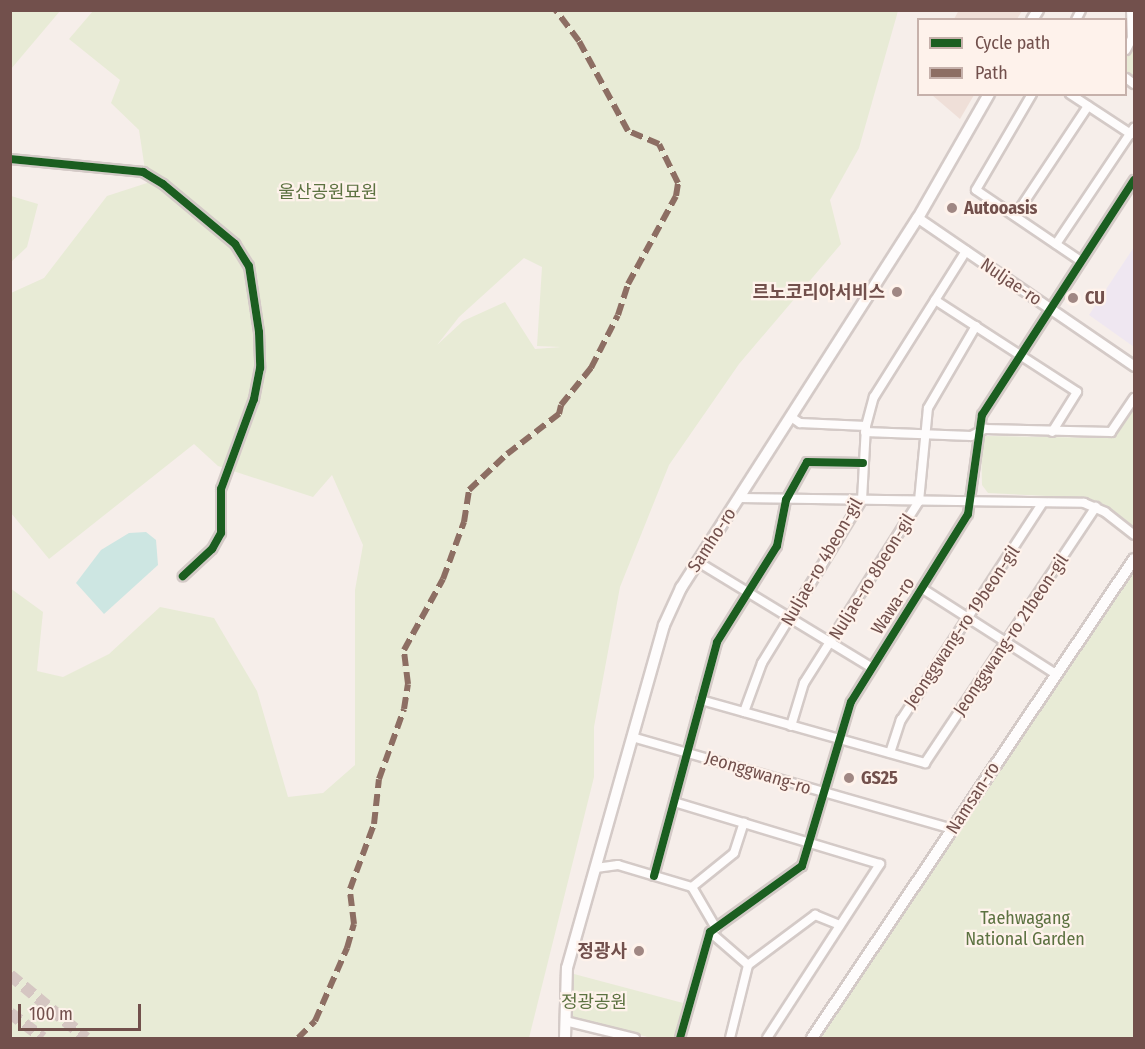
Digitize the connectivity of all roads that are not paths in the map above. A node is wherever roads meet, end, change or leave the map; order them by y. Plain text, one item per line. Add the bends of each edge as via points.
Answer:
1 (1132, 15) edge
2 (1127, 47) edge
3 (988, 96) edge
4 (1031, 96) edge
5 (1073, 96) edge
6 (1088, 106) junction
7 (1133, 131) edge
8 (10, 159) edge
9 (1133, 185) edge
10 (1015, 216) junction
11 (918, 218) junction
12 (1056, 244) junction
13 (966, 251) junction
14 (1080, 261) junction
15 (935, 300) junction
16 (1049, 308) junction
17 (976, 326) junction
18 (1020, 355) junction
19 (1134, 366) edge
20 (1134, 398) edge
21 (791, 417) junction
22 (866, 429) junction
23 (979, 431) junction
24 (1052, 432) junction
25 (925, 434) junction
26 (864, 463) junction
27 (740, 498) junction
28 (786, 500) junction
29 (862, 500) junction
30 (919, 501) junction
31 (972, 502) junction
32 (1042, 504) junction
33 (1096, 507) junction
34 (1134, 535) edge
35 (1134, 559) edge
36 (698, 562) junction
37 (183, 576) dead end
38 (923, 589) junction
39 (749, 592) junction
40 (791, 618) junction
41 (969, 618) junction
42 (1006, 642) junction
43 (831, 643) junction
44 (871, 667) junction
45 (1056, 674) junction
46 (701, 700) junction
47 (744, 712) junction
48 (791, 726) junction
49 (632, 738) junction
50 (839, 740) junction
51 (687, 752) junction
52 (890, 753) junction
53 (825, 793) junction
54 (674, 802) junction
55 (744, 823) junction
56 (953, 829) junction
57 (810, 843) junction
58 (596, 868) junction
59 (654, 876) junction
60 (692, 887) junction
61 (840, 925) junction
62 (713, 930) junction
63 (748, 964) junction
64 (565, 1021) junction
65 (565, 1038) edge
66 (630, 1038) edge
67 (680, 1038) edge
68 (730, 1038) edge
69 (767, 1038) edge
70 (812, 1038) edge

1 - 2 street via 1132,38
3 - 11 main road, Samho-ro
4 - 10 street via 976,190
5 - 6 street
6 - 7 street
6 - 10 street
7 - 12 street
8 - 37 street via 143,172 235,244 249,266 260,368 254,399 221,489 221,533 212,549
9 - 14 street, Wawa-ro
10 - 12 street
11 - 13 street, Nuljae-ro
11 - 21 main road, Samho-ro
12 - 14 street
13 - 15 street, Nuljae-ro 4beon-gil
13 - 16 street, Nuljae-ro
14 - 16 street, Wawa-ro
15 - 17 street
15 - 22 street, Nuljae-ro 4beon-gil via 874,397
16 - 18 street, Wawa-ro
16 - 19 street, Nuljae-ro
17 - 18 street
17 - 25 street, Nuljae-ro 8beon-gil via 932,397
18 - 23 street, Wawa-ro via 985,410
18 - 24 street via 1077,392
20 - 24 street via 1111,432
21 - 22 street via 800,423
21 - 27 main road, Samho-ro
22 - 25 street
22 - 26 street, Nuljae-ro 4beon-gil
23 - 24 street
23 - 25 street via 971,435
23 - 31 street, Wawa-ro
25 - 30 street, Nuljae-ro 8beon-gil
26 - 28 street via 807,462
26 - 29 street, Nuljae-ro 4beon-gil
27 - 28 street
27 - 36 main road, Samho-ro
28 - 29 street
28 - 39 street via 782,537
29 - 30 street
29 - 40 street, Nuljae-ro 4beon-gil
30 - 31 street
30 - 43 street, Nuljae-ro 8beon-gil
31 - 32 street
31 - 38 street, Wawa-ro
32 - 33 street via 1084,503
32 - 41 street, Jeonggwang-ro 19beon-gil
33 - 34 street
33 - 42 street, Jeonggwang-ro 21beon-gil
35 - 45 main road, Namsan-ro
36 - 39 street
36 - 49 main road, Samho-ro via 664,625
38 - 41 street
38 - 44 street, Wawa-ro
39 - 40 street
39 - 46 street via 717,642
40 - 43 street
40 - 47 street, Nuljae-ro 4beon-gil via 762,663
41 - 42 street
41 - 52 street, Jeonggwang-ro 19beon-gil via 900,720
42 - 45 street
42 - 52 street, Jeonggwang-ro 21beon-gil via 925,763
43 - 44 street
43 - 48 street, Nuljae-ro 8beon-gil via 804,683
44 - 50 street, Wawa-ro via 851,702
45 - 56 main road, Namsan-ro
46 - 47 street
46 - 51 street
47 - 48 street
48 - 50 street
49 - 51 street, Jeonggwang-ro
49 - 58 main road, Samho-ro
50 - 52 street
50 - 53 street, Wawa-ro
51 - 53 street, Jeonggwang-ro
51 - 54 street
53 - 56 street, Jeonggwang-ro
53 - 57 street, Wawa-ro
54 - 55 street
54 - 59 street
55 - 57 street
55 - 60 street via 734,853
56 - 70 main road, Namsan-ro
57 - 61 street via 880,864
57 - 62 street, Wawa-ro via 802,866
58 - 59 street via 618,866
58 - 64 main road, Samho-ro via 567,968
59 - 60 street
60 - 62 street
61 - 63 street via 815,915
61 - 69 street
62 - 63 street
62 - 67 street
63 - 68 street
64 - 65 main road, Samho-ro
64 - 66 street

